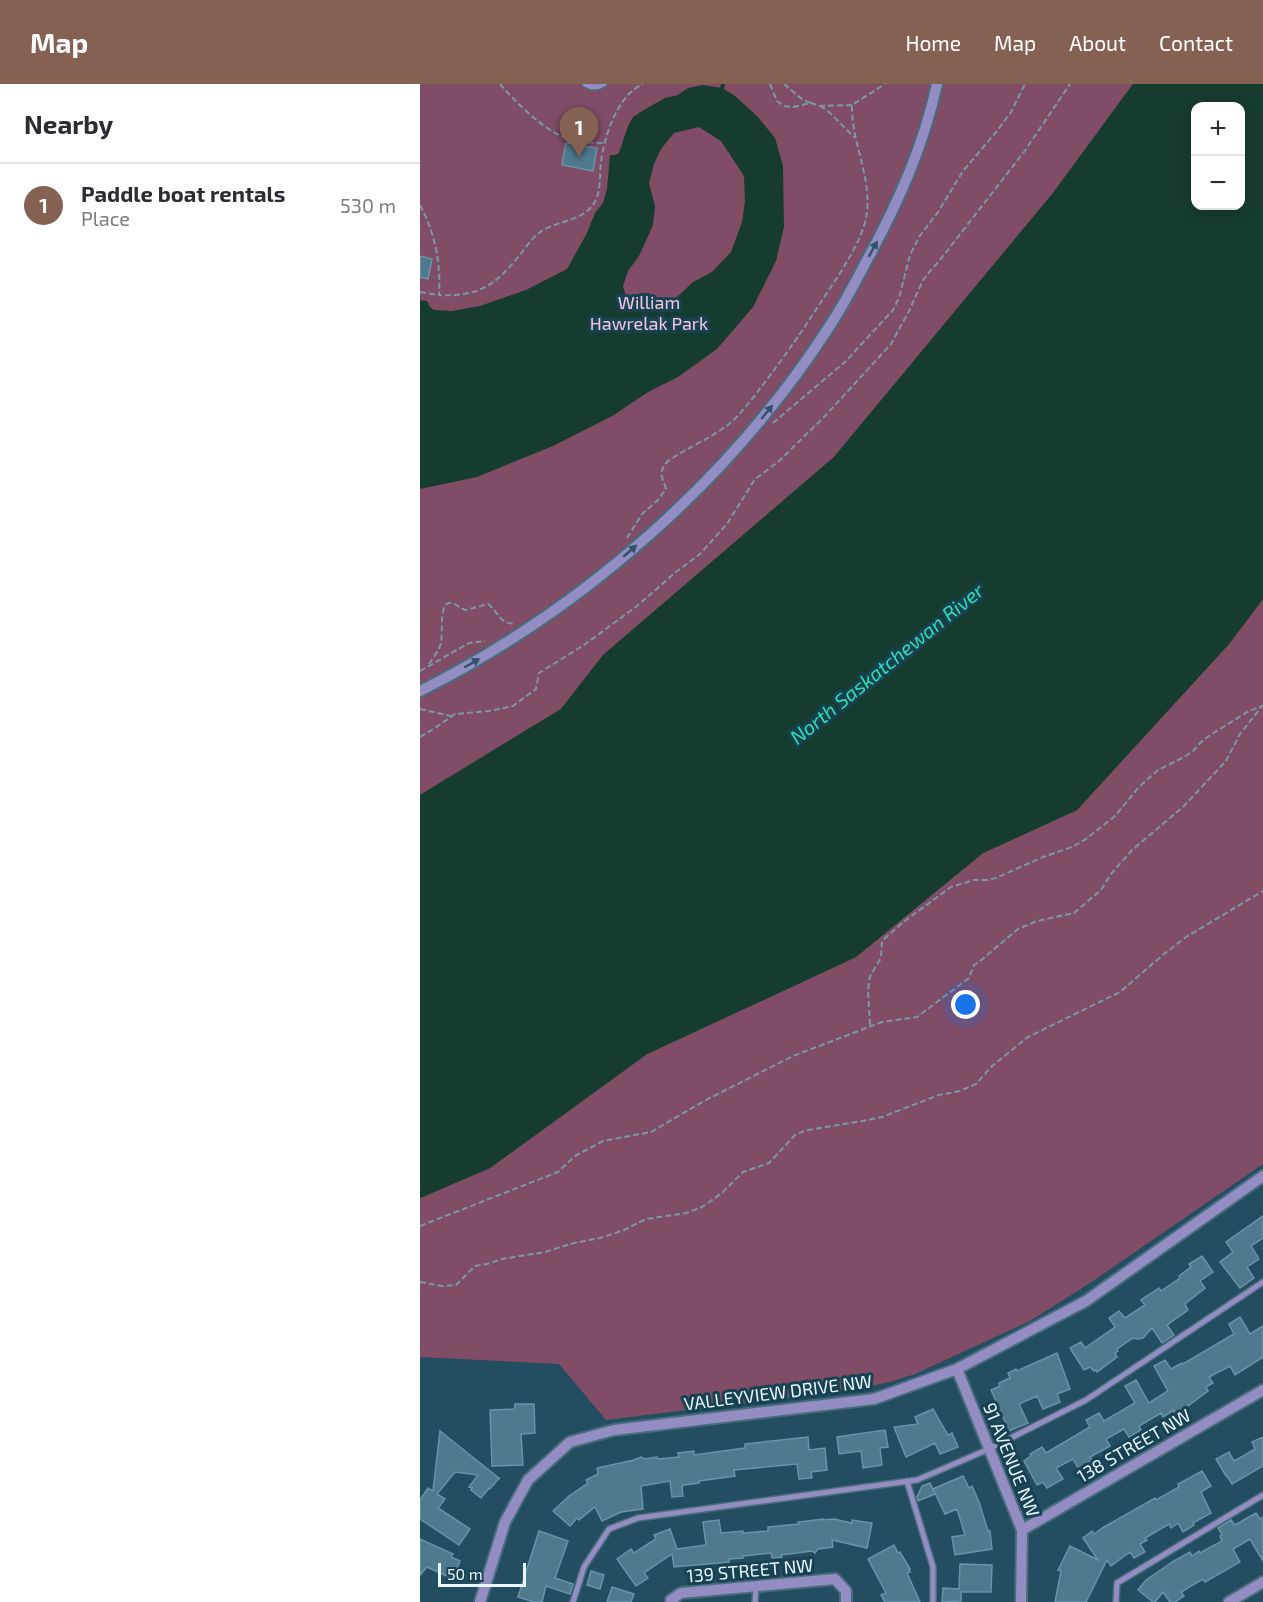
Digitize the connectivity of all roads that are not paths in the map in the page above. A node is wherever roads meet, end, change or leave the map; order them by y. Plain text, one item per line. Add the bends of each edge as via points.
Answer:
1 (585, 84) edge
2 (604, 84) edge
3 (937, 84) edge
4 (420, 690) edge
5 (1263, 1176) edge
6 (1263, 1282) edge
7 (957, 1370) junction
8 (1263, 1390) edge
9 (989, 1449) junction
10 (907, 1481) junction
11 (1263, 1496) edge
12 (1022, 1530) junction
13 (1263, 1582) edge
14 (756, 1586) junction
15 (671, 1601) edge
16 (480, 1602) edge
17 (573, 1602) edge
18 (755, 1602) edge
19 (846, 1602) edge
20 (933, 1602) edge
21 (1021, 1602) edge
22 (1116, 1602) edge
23 (1229, 1602) edge

1 - 2 lane
4 -> 3 street via 535,624 612,567 693,494 751,431 790,383 855,284 902,192
5 - 7 street, VALLEYVIEW DRIVE NW via 1086,1301
6 - 9 lane via 1086,1400
7 - 9 street, 91 AVENUE NW
7 - 16 street, VALLEYVIEW DRIVE NW via 874,1399 614,1430 570,1442 528,1480 504,1522
8 - 12 street, 138 STREET NW
9 - 10 lane
9 - 12 street, 91 AVENUE NW
10 - 17 lane via 638,1518 609,1530 584,1567
10 - 20 lane via 933,1567
11 - 22 lane via 1117,1583
12 - 21 street, 91 AVENUE NW
13 - 23 street
14 - 15 street, 139 STREET NW via 681,1593
14 - 18 lane
14 - 19 street, 139 STREET NW via 835,1579 846,1592

